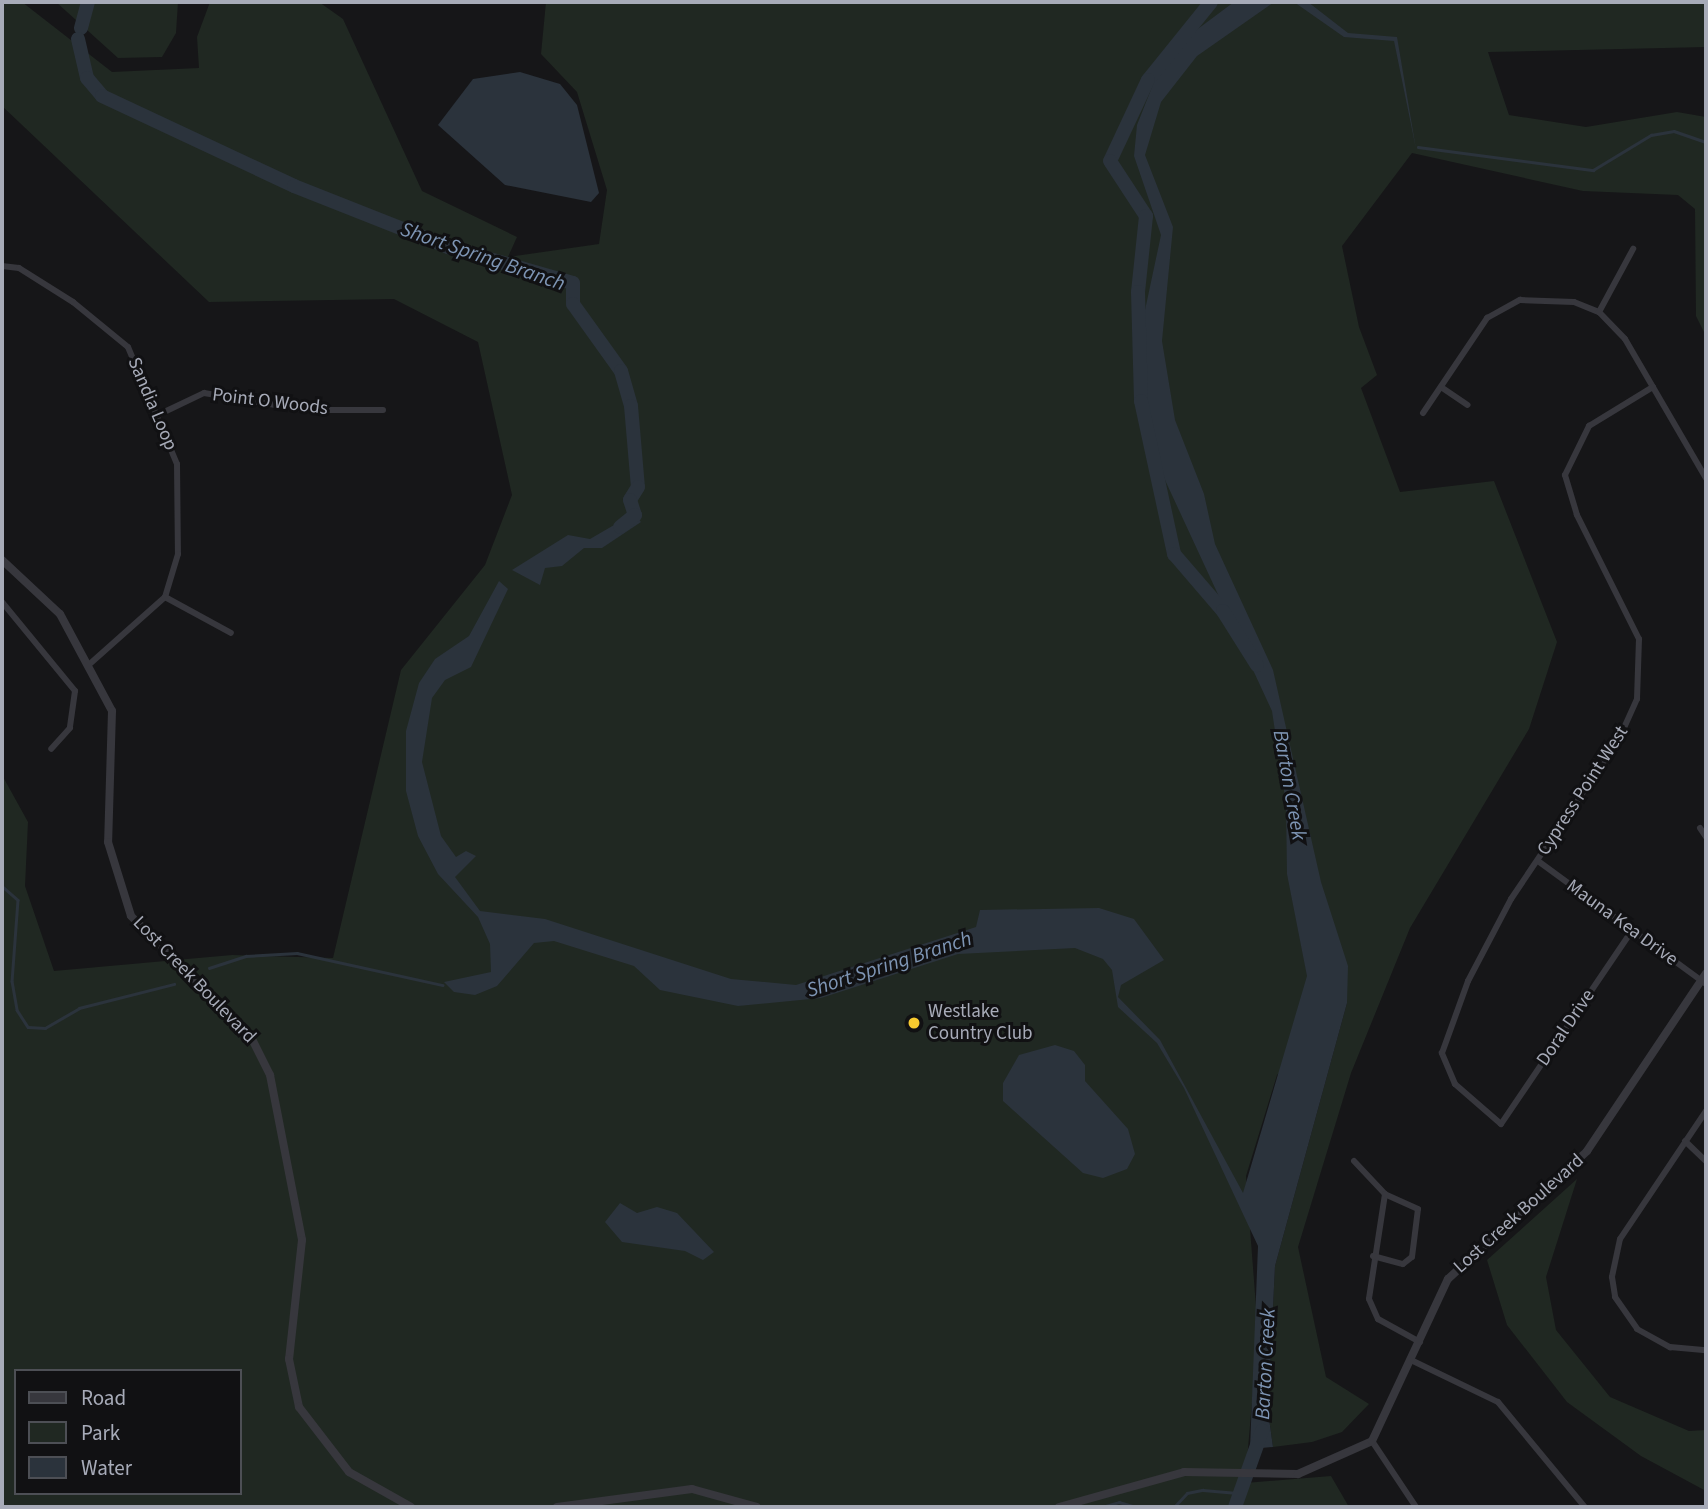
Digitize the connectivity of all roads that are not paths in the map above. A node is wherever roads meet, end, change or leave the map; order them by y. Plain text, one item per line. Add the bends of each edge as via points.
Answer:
1 (1633, 249) dead end
2 (2, 266) edge
3 (1598, 312) junction
4 (1441, 387) junction
5 (1653, 387) junction
6 (1468, 405) dead end
7 (383, 411) dead end
8 (1423, 413) dead end
9 (160, 414) junction
10 (1706, 478) edge
11 (2, 560) edge
12 (165, 597) junction
13 (2, 602) edge
14 (231, 634) dead end
15 (92, 663) junction
16 (51, 749) dead end
17 (1699, 828) dead end
18 (1706, 837) edge
19 (1538, 861) junction
20 (1631, 932) junction
21 (1705, 979) edge
22 (1706, 1111) edge
23 (1501, 1124) joint
24 (1685, 1141) junction
25 (1354, 1161) dead end
26 (1706, 1161) edge
27 (1385, 1194) junction
28 (1373, 1256) junction
29 (1420, 1342) junction
30 (1706, 1350) edge
31 (1413, 1361) junction
32 (1371, 1441) junction
33 (411, 1507) edge
34 (557, 1507) edge
35 (757, 1507) edge
36 (1059, 1507) edge
37 (1416, 1507) edge
38 (1585, 1507) edge

1 - 3 street
2 - 9 street, Sandia Loop via 19,268 73,302 128,347
3 - 4 street via 1552,299 1503,307 1487,318
3 - 5 street via 1625,340
4 - 6 street
4 - 8 street
5 - 10 street
5 - 19 street, Cypress Point West via 1590,426 1569,458 1568,493 1633,620 1642,680 1619,739
7 - 9 street, Point O Woods via 306,410 204,393
9 - 12 street, Sandia Loop via 177,464 178,554
11 - 15 street, Lost Creek Boulevard via 60,614
12 - 14 street
12 - 15 street
13 - 16 street via 75,691 70,728
15 - 33 street, Lost Creek Boulevard via 112,711 106,810 120,891 154,942 250,1035 270,1075 302,1240 302,1288 289,1359 296,1399 310,1427 349,1472
17 - 18 street
19 - 20 street, Mauna Kea Drive
19 - 23 street, Cypress Point West via 1483,949 1443,1053 1455,1084
20 - 21 street, Mauna Kea Drive
20 - 23 street, Doral Drive
21 - 29 street, Lost Creek Boulevard via 1587,1151 1448,1279
22 - 24 street
24 - 26 street
24 - 30 street via 1620,1239 1612,1277 1615,1297 1637,1329 1670,1347
25 - 27 street
27 - 28 street
27 - 28 street via 1418,1209 1412,1257 1403,1264
28 - 29 street via 1367,1286 1373,1310 1392,1330
29 - 31 street, Lost Creek Boulevard
31 - 32 street, Lost Creek Boulevard
31 - 38 street via 1498,1402
32 - 36 street via 1298,1474 1165,1475
32 - 37 street
34 - 35 street via 692,1489

